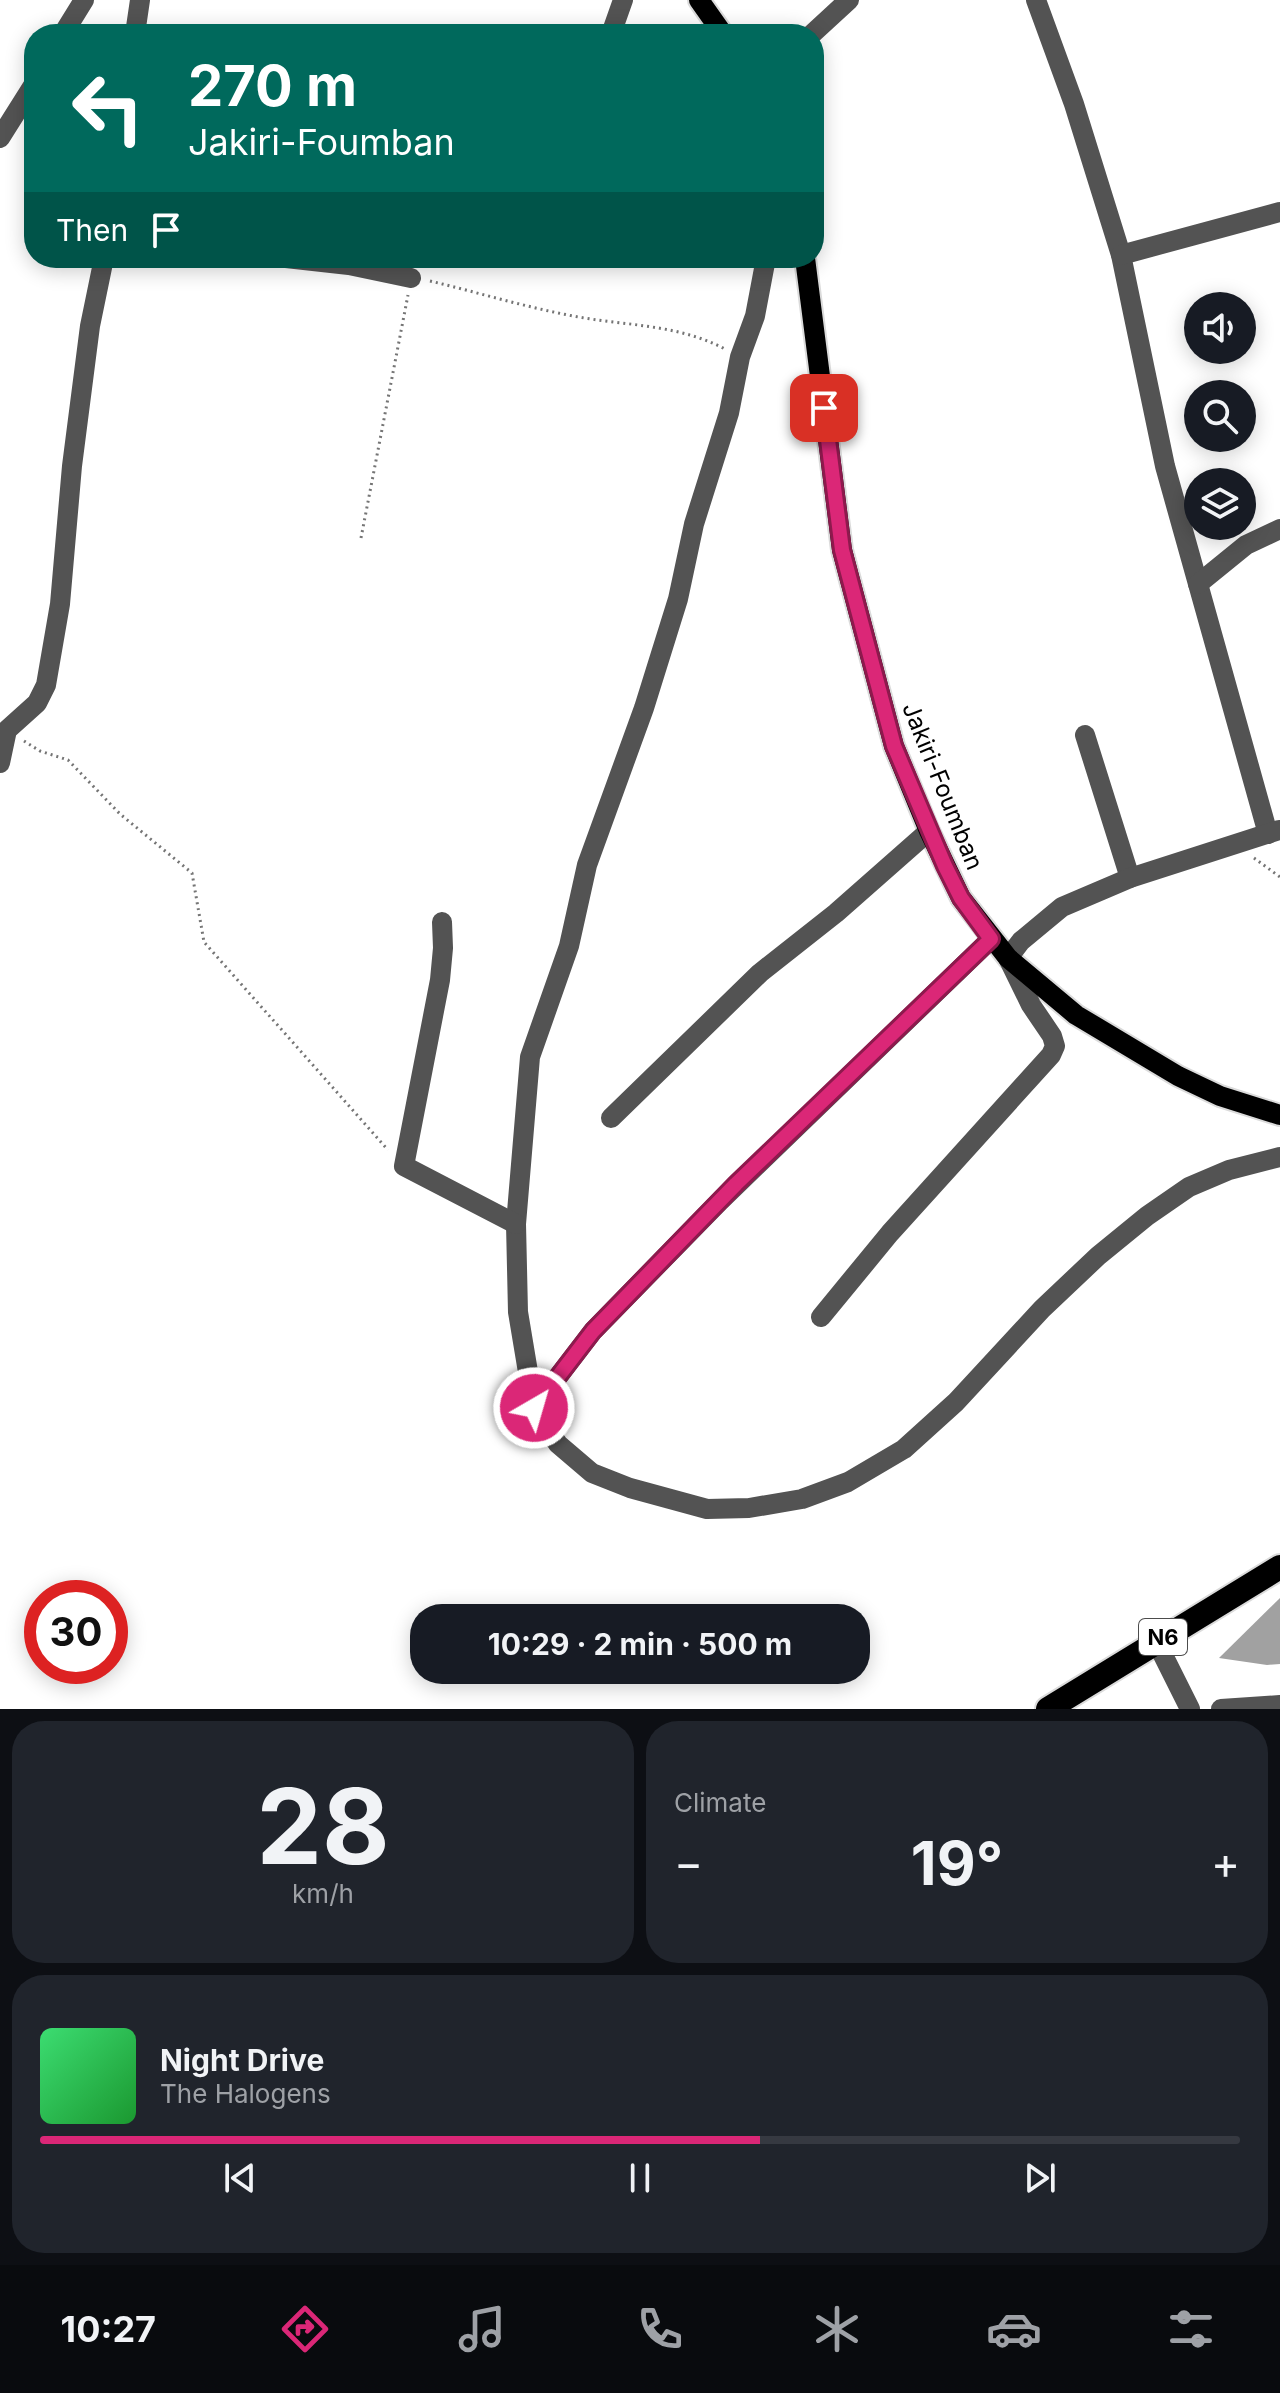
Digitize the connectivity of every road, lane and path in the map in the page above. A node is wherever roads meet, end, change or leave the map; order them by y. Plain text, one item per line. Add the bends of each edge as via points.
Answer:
1 (84, 0) edge
2 (140, 0) edge
3 (623, 0) edge
4 (699, 0) edge
5 (849, 0) edge
6 (1036, 0) edge
7 (69, 24) edge
8 (136, 24) edge
9 (615, 24) edge
10 (716, 24) edge
11 (823, 24) edge
12 (24, 100) edge
13 (0, 138) edge
14 (1280, 212) edge
15 (1121, 255) junction
16 (102, 268) edge
17 (363, 268) edge
18 (764, 268) edge
19 (806, 268) edge
20 (411, 278) junction
21 (740, 357) junction
22 (1280, 529) edge
23 (361, 538) dead end
24 (1198, 584) junction
25 (4, 726) edge
26 (1085, 735) dead end
27 (0, 763) edge
28 (929, 831) junction
29 (1274, 832) edge
30 (1236, 844) junction
31 (1280, 877) edge
32 (1130, 878) junction
33 (442, 922) dead end
34 (991, 939) junction
35 (1008, 958) junction
36 (1280, 1115) edge
37 (611, 1118) dead end
38 (1280, 1157) edge
39 (404, 1166) junction
40 (516, 1224) junction
41 (821, 1317) dead end
42 (534, 1408) junction
43 (1280, 1567) edge
44 (1156, 1641) junction
45 (1280, 1705) edge
46 (1048, 1709) edge
47 (1190, 1709) edge
48 (1221, 1709) edge

1 - 7 street
2 - 8 street
3 - 9 street
4 - 10 main road
5 - 11 street
6 - 15 street
12 - 13 street
14 - 15 street
15 - 24 street via 1165,466
16 - 25 street via 90,326 60,604 46,685 37,703
17 - 20 street
18 - 21 street
19 - 28 main road, Jakiri-Foumban via 842,550 894,746
20 - 21 path via 570,315 702,336
20 - 23 path
21 - 40 street via 678,599 587,865 569,946 530,1057
22 - 24 street via 1246,545
24 - 29 street
25 - 27 street
25 - 39 path via 40,751 68,760 120,814 192,873 204,942
26 - 32 street
28 - 34 main road, Jakiri-Foumban via 961,898
28 - 37 street via 760,973
29 - 30 street
30 - 31 path
30 - 32 street
32 - 35 street via 1062,907
33 - 39 street via 440,980
34 - 35 main road, Jakiri-Foumban
34 - 42 street via 741,1179 593,1331
35 - 36 main road, Jakiri-Foumban via 1076,1015 1125,1046 1220,1096
35 - 41 street via 1052,1036 1051,1055
38 - 42 street via 1189,1187 1147,1216 1042,1309 956,1402 904,1449 848,1482 802,1499 707,1509 630,1488 592,1473 558,1444
39 - 40 street
40 - 42 street via 518,1312
43 - 44 highway, N6
44 - 46 highway, N6
44 - 47 street
45 - 48 street

